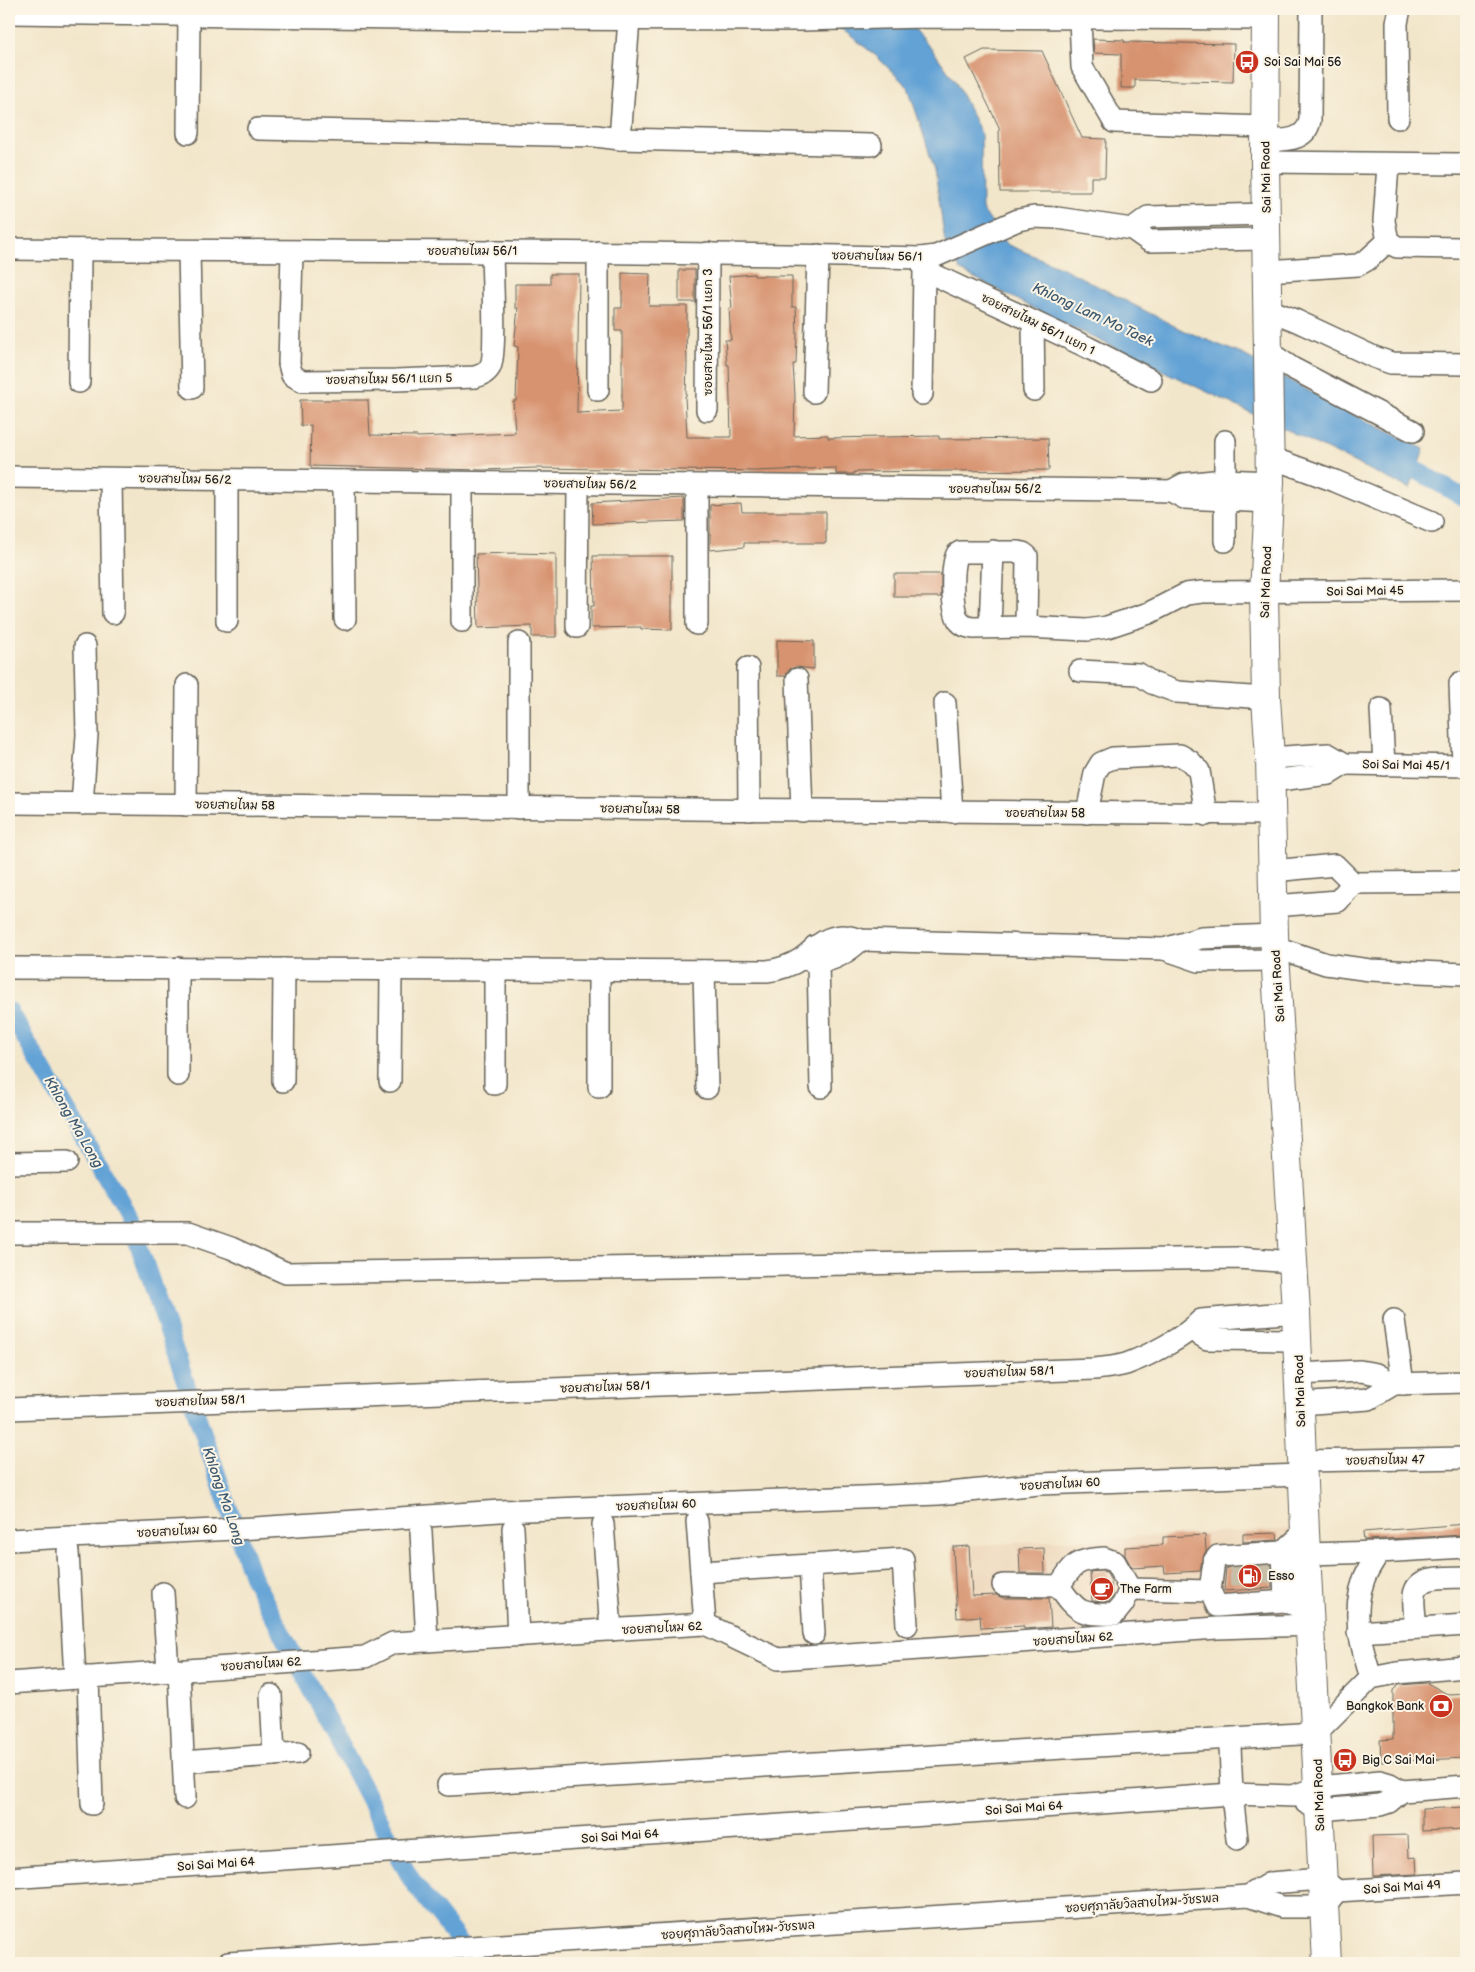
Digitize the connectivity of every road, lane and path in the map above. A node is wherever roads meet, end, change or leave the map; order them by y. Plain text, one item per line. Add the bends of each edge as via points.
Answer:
1 (1311, 9) edge
2 (1400, 9) edge
3 (9, 13) edge
4 (676, 14) edge
5 (945, 14) edge
6 (1266, 14) edge
7 (189, 15) junction
8 (630, 18) junction
9 (1080, 18) junction
10 (1398, 118) dead end
11 (258, 129) dead end
12 (188, 133) dead end
13 (620, 140) junction
14 (1265, 143) junction
15 (871, 145) dead end
16 (1388, 164) junction
17 (1461, 164) dead end
18 (1267, 226) junction
19 (1388, 241) junction
20 (1461, 248) dead end
21 (9, 249) edge
22 (80, 250) junction
23 (189, 251) junction
24 (492, 251) junction
25 (292, 252) junction
26 (598, 252) junction
27 (708, 253) junction
28 (818, 255) junction
29 (927, 261) junction
30 (1266, 271) junction
31 (1267, 309) junction
32 (1033, 322) junction
33 (1267, 356) junction
34 (1466, 364) edge
35 (1151, 380) dead end
36 (79, 382) dead end
37 (192, 388) dead end
38 (598, 390) dead end
39 (1034, 390) dead end
40 (814, 392) dead end
41 (922, 394) dead end
42 (708, 410) dead end
43 (1413, 431) dead end
44 (1225, 441) dead end
45 (1269, 468) junction
46 (9, 477) edge
47 (111, 479) junction
48 (227, 480) junction
49 (344, 481) junction
50 (462, 483) junction
51 (578, 484) junction
52 (697, 486) junction
53 (1224, 491) junction
54 (1432, 522) dead end
55 (1224, 541) dead end
56 (993, 551) junction
57 (1466, 590) edge
58 (1264, 593) junction
59 (113, 613) dead end
60 (345, 619) dead end
61 (228, 621) dead end
62 (462, 621) dead end
63 (697, 624) dead end
64 (577, 627) dead end
65 (990, 627) junction
66 (1026, 627) junction
67 (520, 643) dead end
68 (85, 646) dead end
69 (748, 668) dead end
70 (1080, 671) dead end
71 (797, 678) dead end
72 (1460, 683) dead end
73 (186, 685) dead end
74 (1266, 698) junction
75 (945, 703) dead end
76 (1381, 709) dead end
77 (1384, 765) junction
78 (1464, 766) edge
79 (1270, 769) junction
80 (9, 803) edge
81 (82, 804) junction
82 (186, 805) junction
83 (519, 808) junction
84 (749, 810) junction
85 (802, 811) junction
86 (952, 812) junction
87 (1087, 813) junction
88 (1271, 814) junction
89 (1206, 815) junction
90 (1273, 871) junction
91 (1466, 882) edge
92 (1353, 883) junction
93 (1274, 906) junction
94 (1275, 947) junction
95 (812, 956) junction
96 (9, 968) edge
97 (178, 968) junction
98 (284, 969) junction
99 (391, 970) junction
100 (495, 971) junction
101 (599, 971) junction
102 (704, 971) junction
103 (1466, 974) edge
104 (178, 1074) dead end
105 (283, 1081) dead end
106 (390, 1081) dead end
107 (496, 1084) dead end
108 (599, 1087) dead end
109 (821, 1087) dead end
110 (707, 1088) dead end
111 (67, 1162) dead end
112 (9, 1163) edge
113 (9, 1233) edge
114 (1294, 1262) junction
115 (1296, 1312) junction
116 (1394, 1320) dead end
117 (1192, 1330) junction
118 (1298, 1340) junction
119 (1298, 1374) junction
120 (1466, 1382) edge
121 (1398, 1384) junction
122 (1299, 1404) junction
123 (9, 1408) edge
124 (1466, 1458) edge
125 (1303, 1468) junction
126 (697, 1521) dead end
127 (603, 1524) dead end
128 (513, 1528) dead end
129 (421, 1532) dead end
130 (9, 1540) edge
131 (1466, 1547) edge
132 (1285, 1551) junction
133 (68, 1552) dead end
134 (1379, 1552) junction
135 (810, 1565) junction
136 (701, 1572) junction
137 (1466, 1577) edge
138 (1003, 1585) dead end
139 (1059, 1586) junction
140 (1130, 1588) junction
141 (1210, 1591) junction
142 (163, 1593) dead end
143 (1272, 1597) junction
144 (1310, 1618) junction
145 (705, 1624) junction
146 (907, 1625) dead end
147 (1466, 1625) edge
148 (1416, 1628) junction
149 (611, 1630) junction
150 (1358, 1632) junction
151 (814, 1634) dead end
152 (518, 1636) junction
153 (427, 1641) junction
154 (1466, 1667) edge
155 (173, 1671) junction
156 (81, 1677) junction
157 (1371, 1678) junction
158 (9, 1683) edge
159 (271, 1695) dead end
160 (1316, 1733) junction
161 (1230, 1746) dead end
162 (298, 1753) dead end
163 (274, 1755) junction
164 (184, 1762) junction
165 (448, 1786) dead end
166 (1466, 1786) edge
167 (1232, 1794) junction
168 (185, 1798) dead end
169 (1319, 1798) junction
170 (92, 1804) dead end
171 (1237, 1840) dead end
172 (9, 1878) edge
173 (1466, 1883) edge
174 (1328, 1892) junction
175 (1248, 1896) joint
176 (228, 1963) edge
177 (1327, 1963) edge

1 - 14 street via 1308,128 1301,136
2 - 10 street via 1397,23
3 - 7 street
4 - 5 street via 801,20
4 - 8 street
5 - 9 street
6 - 9 street
6 - 14 main road, Sai Mai Road
7 - 8 street
7 - 12 street
8 - 13 street
9 - 14 street via 1082,67 1114,122
11 - 13 street via 596,136
13 - 15 street
14 - 16 street
14 - 18 main road, Sai Mai Road
16 - 17 street
16 - 19 street via 1384,221
18 - 29 street via 1148,216 1132,229 1034,217 1018,220
18 - 30 main road, Sai Mai Road
19 - 20 street via 1398,247
19 - 30 street via 1358,265
21 - 22 street, ซอยสายไหม 56/1
22 - 23 street, ซอยสายไหม 56/1
22 - 36 street
23 - 25 street, ซอยสายไหม 56/1
23 - 37 street
24 - 25 street, ซอยสายไหม 56/1
24 - 25 street, ซอยสายไหม 56/1 แยก 5 via 493,348 492,366 486,374 474,377 311,381 302,381 292,375 289,364
24 - 26 street, ซอยสายไหม 56/1
26 - 27 street, ซอยสายไหม 56/1
26 - 38 street
27 - 28 street, ซอยสายไหม 56/1
27 - 42 street, ซอยสายไหม 56/1 แยก 3
28 - 29 street, ซอยสายไหม 56/1
28 - 40 street
29 - 32 street, ซอยสายไหม 56/1 แยก 1
29 - 41 street
30 - 31 main road, Sai Mai Road
31 - 33 main road, Sai Mai Road
31 - 34 street via 1391,363
32 - 35 street, ซอยสายไหม 56/1 แยก 1
32 - 39 street
33 - 43 street
33 - 45 main road, Sai Mai Road
44 - 53 street
45 - 53 street, ซอยสายไหม 56/2
45 - 54 street, ซอยสายไหม 56/2 via 1335,481
45 - 58 main road, Sai Mai Road
46 - 47 street, ซอยสายไหม 56/2
47 - 48 street, ซอยสายไหม 56/2
47 - 59 street
48 - 49 street, ซอยสายไหม 56/2
48 - 61 street
49 - 50 street, ซอยสายไหม 56/2
49 - 60 street
50 - 51 street, ซอยสายไหม 56/2
50 - 62 street
51 - 52 street, ซอยสายไหม 56/2
51 - 64 street
52 - 53 street, ซอยสายไหม 56/2 via 1171,491 1184,484
52 - 63 street
53 - 55 street
56 - 65 street
56 - 65 street, Soi Sai Mai 45 via 960,552 954,565 954,609 959,622 965,627
56 - 66 street via 1023,552 1027,556
57 - 58 street, Soi Sai Mai 45
58 - 66 street, Soi Sai Mai 45 via 1186,594 1149,614 1108,628
58 - 74 main road, Sai Mai Road
65 - 66 street, Soi Sai Mai 45
67 - 83 street
68 - 81 street via 87,735
69 - 84 street
70 - 74 street via 1139,674 1152,683 1177,692
71 - 85 street
72 - 78 street
73 - 82 street
74 - 79 main road, Sai Mai Road
75 - 86 street
76 - 77 street
77 - 78 street, Soi Sai Mai 45/1
77 - 79 street, Soi Sai Mai 45/1 via 1346,764 1328,754
79 - 88 main road, Sai Mai Road
80 - 81 street, ซอยสายไหม 58
81 - 82 street, ซอยสายไหม 58
82 - 83 street, ซอยสายไหม 58
83 - 84 street, ซอยสายไหม 58
84 - 85 street, ซอยสายไหม 58
85 - 86 street, ซอยสายไหม 58
86 - 87 street, ซอยสายไหม 58
87 - 89 street, ซอยสายไหม 58
87 - 89 street via 1095,772 1101,763 1113,758 1180,755 1198,771
88 - 89 street, ซอยสายไหม 58
88 - 90 main road, Sai Mai Road
90 - 92 street via 1335,865
90 - 93 main road, Sai Mai Road
91 - 92 street
92 - 93 street via 1338,901
93 - 94 main road, Sai Mai Road
94 - 95 street via 1201,938 1164,949 861,940 836,936
94 - 103 street via 1326,964 1370,970
94 - 114 main road, Sai Mai Road
95 - 102 street via 775,970
95 - 109 street
96 - 97 street
97 - 98 street
97 - 104 street
98 - 99 street
98 - 105 street
99 - 100 street
99 - 106 street
100 - 101 street
100 - 107 street
101 - 102 street
101 - 108 street
102 - 110 street
111 - 112 street
113 - 114 street via 188,1233 286,1273 1238,1258
114 - 115 main road, Sai Mai Road
115 - 117 street, ซอยสายไหม 58/1 via 1201,1320
115 - 118 main road, Sai Mai Road
116 - 121 street
117 - 118 street via 1207,1339
117 - 123 street, ซอยสายไหม 58/1 via 1126,1364 1094,1369
118 - 119 main road, Sai Mai Road
119 - 121 street via 1360,1371 1377,1374
119 - 122 main road, Sai Mai Road
120 - 121 street
121 - 122 street via 1368,1399
122 - 125 main road, Sai Mai Road
124 - 125 street, ซอยสายไหม 47
125 - 130 street, ซอยสายไหม 60 via 1039,1484 939,1494 500,1511 255,1528
125 - 132 main road, Sai Mai Road
126 - 136 street
127 - 149 street
128 - 152 street
129 - 153 street
131 - 134 street
132 - 134 street
132 - 141 street via 1240,1559 1218,1556 1214,1561
132 - 143 street
132 - 144 main road, Sai Mai Road
133 - 156 street
134 - 150 street via 1364,1578 1358,1602
135 - 136 street
135 - 146 street via 903,1559
135 - 151 street
136 - 145 street
137 - 148 street via 1429,1580 1416,1587
138 - 139 street
139 - 140 street via 1082,1612 1100,1614 1115,1614
139 - 140 street via 1072,1566 1085,1559 1104,1558 1115,1562
140 - 141 street
141 - 143 street via 1217,1606 1241,1597
142 - 155 street
143 - 144 street
144 - 145 street, ซอยสายไหม 62 via 1217,1628 778,1659
144 - 160 main road, Sai Mai Road
145 - 149 street, ซอยสายไหม 62
147 - 148 street
148 - 150 street
149 - 152 street, ซอยสายไหม 62
150 - 157 street
152 - 153 street, ซอยสายไหม 62
153 - 155 street, ซอยสายไหม 62 via 393,1643 365,1657
154 - 157 street
155 - 156 street, ซอยสายไหม 62
155 - 164 street
156 - 158 street, ซอยสายไหม 62
156 - 170 street
157 - 160 street
159 - 163 street
160 - 165 street
160 - 169 main road, Sai Mai Road
161 - 167 street
162 - 163 street
163 - 164 street
164 - 168 street
166 - 169 street via 1402,1791 1380,1781
167 - 169 street, Soi Sai Mai 64
167 - 171 street
167 - 172 street, Soi Sai Mai 64
169 - 174 main road, Sai Mai Road
173 - 174 street, Soi Sai Mai 49
174 - 175 street, Soi Sai Mai 49 via 1270,1883
174 - 177 main road, Sai Mai Road
175 - 176 street, ซอยศุภาลัยวิลสายไหม-วัชรพล

